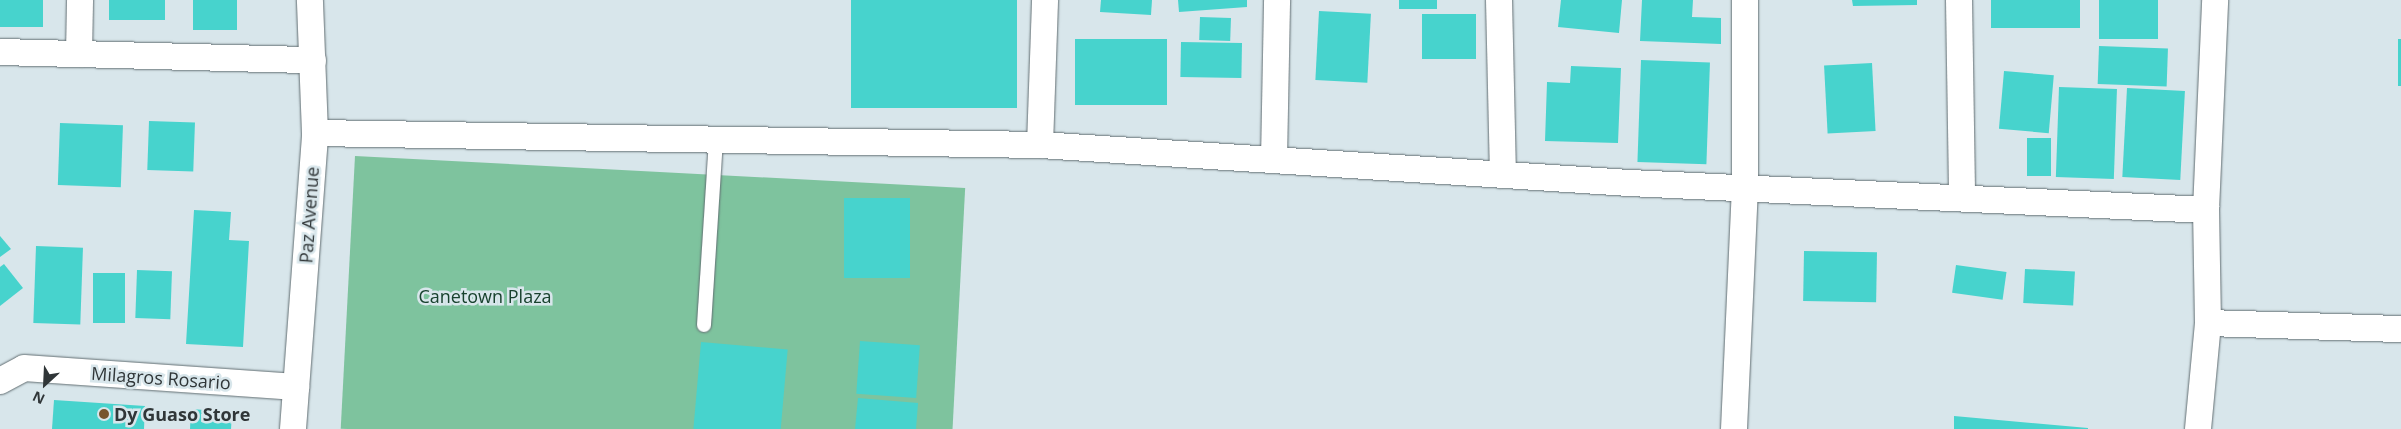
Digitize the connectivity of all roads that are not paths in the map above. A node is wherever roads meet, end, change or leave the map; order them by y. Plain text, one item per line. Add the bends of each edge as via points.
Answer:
1 (80, 0) edge
2 (310, 0) edge
3 (1045, 0) edge
4 (1277, 0) edge
5 (1499, 0) edge
6 (1745, 0) edge
7 (1959, 0) edge
8 (2215, 0) edge
9 (0, 52) edge
10 (79, 54) junction
11 (313, 60) junction
12 (315, 133) junction
13 (716, 140) junction
14 (1040, 145) junction
15 (1274, 160) junction
16 (1503, 175) junction
17 (1745, 189) junction
18 (1962, 198) junction
19 (2206, 210) junction
20 (2208, 323) junction
21 (704, 325) dead end
22 (2401, 330) edge
23 (0, 381) edge
24 (296, 387) junction
25 (293, 429) edge
26 (1734, 429) edge
27 (2198, 429) edge

1 - 10 street
2 - 11 street, Paz Avenue
3 - 14 street
4 - 15 street
5 - 16 street
6 - 17 street
7 - 18 street
8 - 19 street
9 - 10 street
10 - 11 street
11 - 12 street, Paz Avenue
12 - 13 street
12 - 24 street, Paz Avenue
13 - 14 street
13 - 21 lane
14 - 15 street
15 - 16 street
16 - 17 street
17 - 18 street
17 - 26 street
18 - 19 street
19 - 20 street
20 - 22 street
20 - 27 street
23 - 24 street, Milagros Rosario via 24,368
24 - 25 street, Paz Avenue

